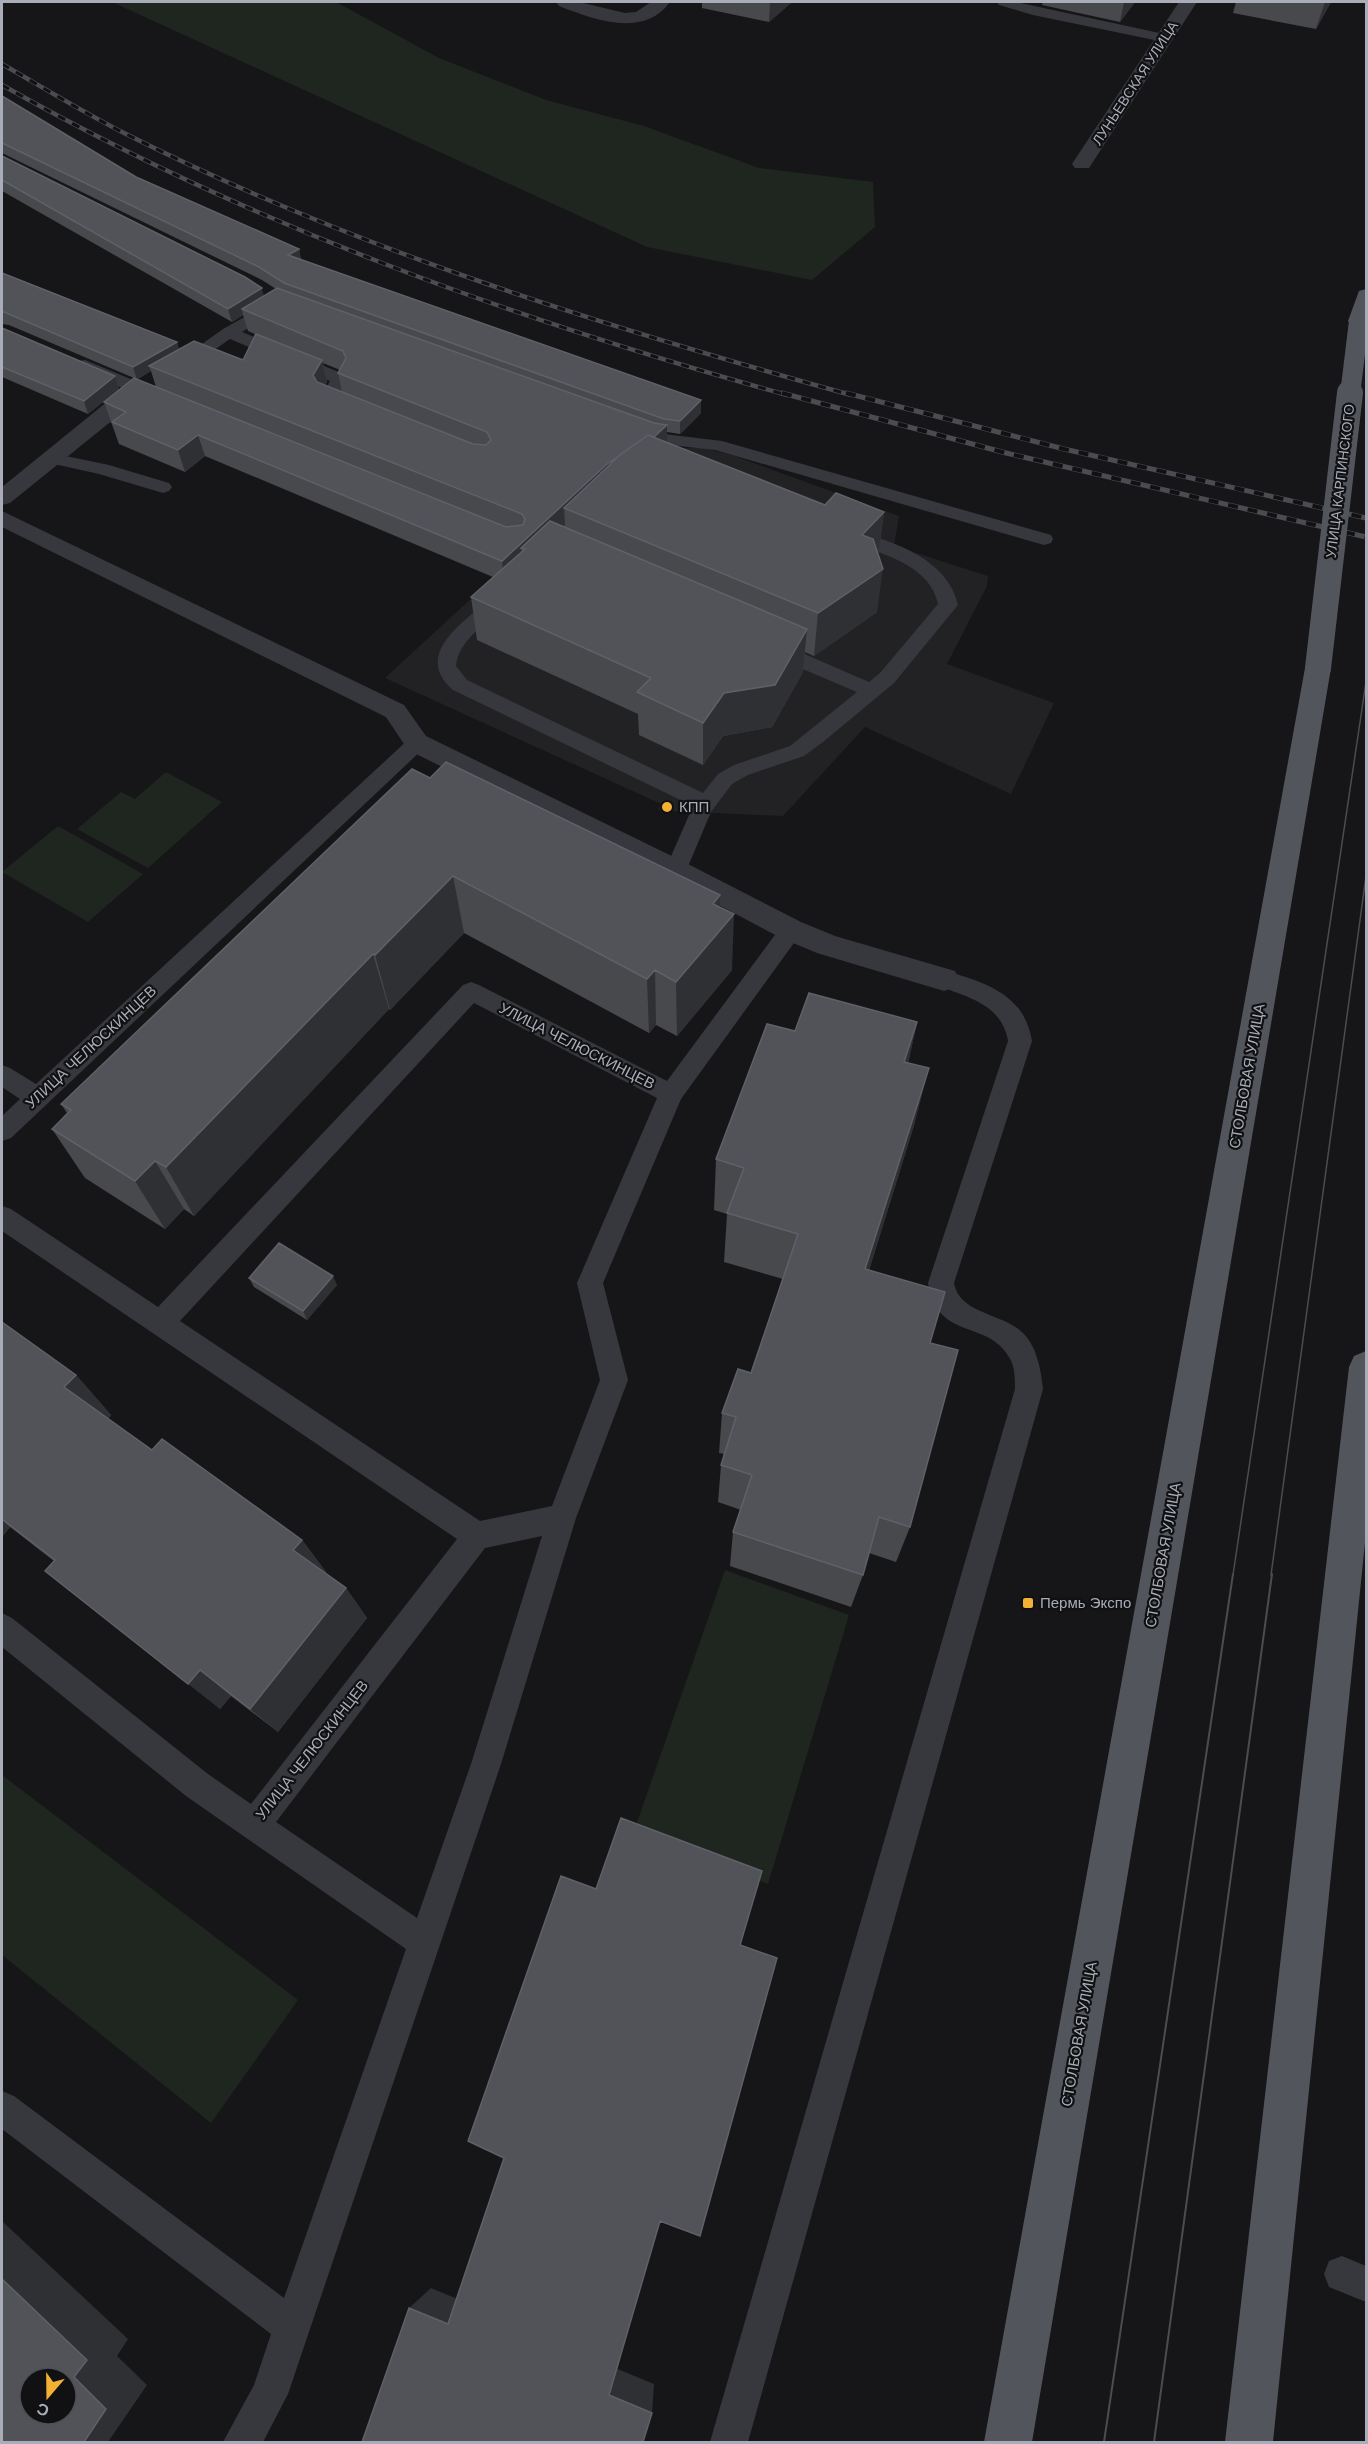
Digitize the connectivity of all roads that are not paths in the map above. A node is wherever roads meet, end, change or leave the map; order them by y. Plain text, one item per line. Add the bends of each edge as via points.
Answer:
1 (565, 2) edge
2 (661, 2) edge
3 (1004, 2) edge
4 (1188, 2) edge
5 (1164, 39) junction
6 (1082, 164) dead end
7 (264, 291) dead end
8 (1366, 295) edge
9 (229, 333) junction
10 (68, 358) edge
11 (153, 380) junction
12 (178, 405) edge
13 (362, 412) edge
14 (616, 423) edge
15 (51, 459) junction
16 (163, 487) dead end
17 (2, 498) edge
18 (2, 518) edge
19 (826, 526) edge
20 (1044, 539) dead end
21 (518, 585) edge
22 (754, 641) edge
23 (1318, 668) joint
24 (872, 691) junction
25 (417, 743) junction
26 (706, 803) junction
27 (676, 870) junction
28 (791, 930) junction
29 (944, 979) joint
30 (2, 1075) edge
31 (671, 1094) junction
32 (37, 1098) junction
33 (2, 1131) edge
34 (2, 1217) edge
35 (162, 1322) junction
36 (1366, 1367) edge
37 (562, 1518) junction
38 (477, 1536) junction
39 (2, 1628) edge
40 (254, 1825) junction
41 (424, 1942) junction
42 (2, 2108) edge
43 (291, 2326) junction
44 (242, 2442) edge
45 (729, 2442) edge
46 (1008, 2442) edge
47 (1249, 2442) edge

1 - 2 street via 632,19
3 - 5 lane
4 - 5 street, ЛУНЬЕВСКАЯ УЛИЦА
5 - 6 street, ЛУНЬЕВСКАЯ УЛИЦА
7 - 9 lane via 286,303
8 - 23 main road, УЛИЦА КАРПИНСКОГО, bridge via 1359,321
9 - 11 lane
9 - 13 lane via 340,379 329,398
10 - 11 lane via 123,381
11 - 12 lane
11 - 15 street
14 - 20 lane via 661,439 716,445
15 - 16 lane
15 - 17 street
18 - 25 street via 394,711
19 - 24 lane via 922,565 948,596 948,605
21 - 26 lane via 452,646 446,655 450,677
22 - 24 lane
23 - 46 main road, СТОЛБОВАЯ УЛИЦА
24 - 26 lane via 797,751 725,779
25 - 27 street
25 - 32 lane, УЛИЦА ЧЕЛЮСКИНЦЕВ
26 - 27 lane
27 - 28 street
28 - 29 street via 827,945
28 - 31 lane
29 - 45 lane via 1003,1005 1020,1030 1020,1041 941,1283 941,1295 957,1312 1012,1340 1024,1358 1029,1389
30 - 32 lane
31 - 35 lane, УЛИЦА ЧЕЛЮСКИНЦЕВ via 471,991
31 - 37 lane, УЛИЦА ЧЕЛЮСКИНЦЕВ via 590,1283 614,1380
32 - 33 lane, УЛИЦА ЧЕЛЮСКИНЦЕВ
34 - 35 lane
35 - 38 lane
36 - 47 main road
37 - 38 lane
37 - 41 lane, УЛИЦА ЧЕЛЮСКИНЦЕВ via 486,1764
38 - 40 lane, УЛИЦА ЧЕЛЮСКИНЦЕВ
39 - 40 lane, УЛИЦА ЧЕЛЮСКИНЦЕВ via 196,1785
40 - 41 lane
41 - 43 lane, УЛИЦА ЧЕЛЮСКИНЦЕВ
42 - 43 lane
43 - 44 lane, УЛИЦА ЧЕЛЮСКИНЦЕВ via 269,2394

